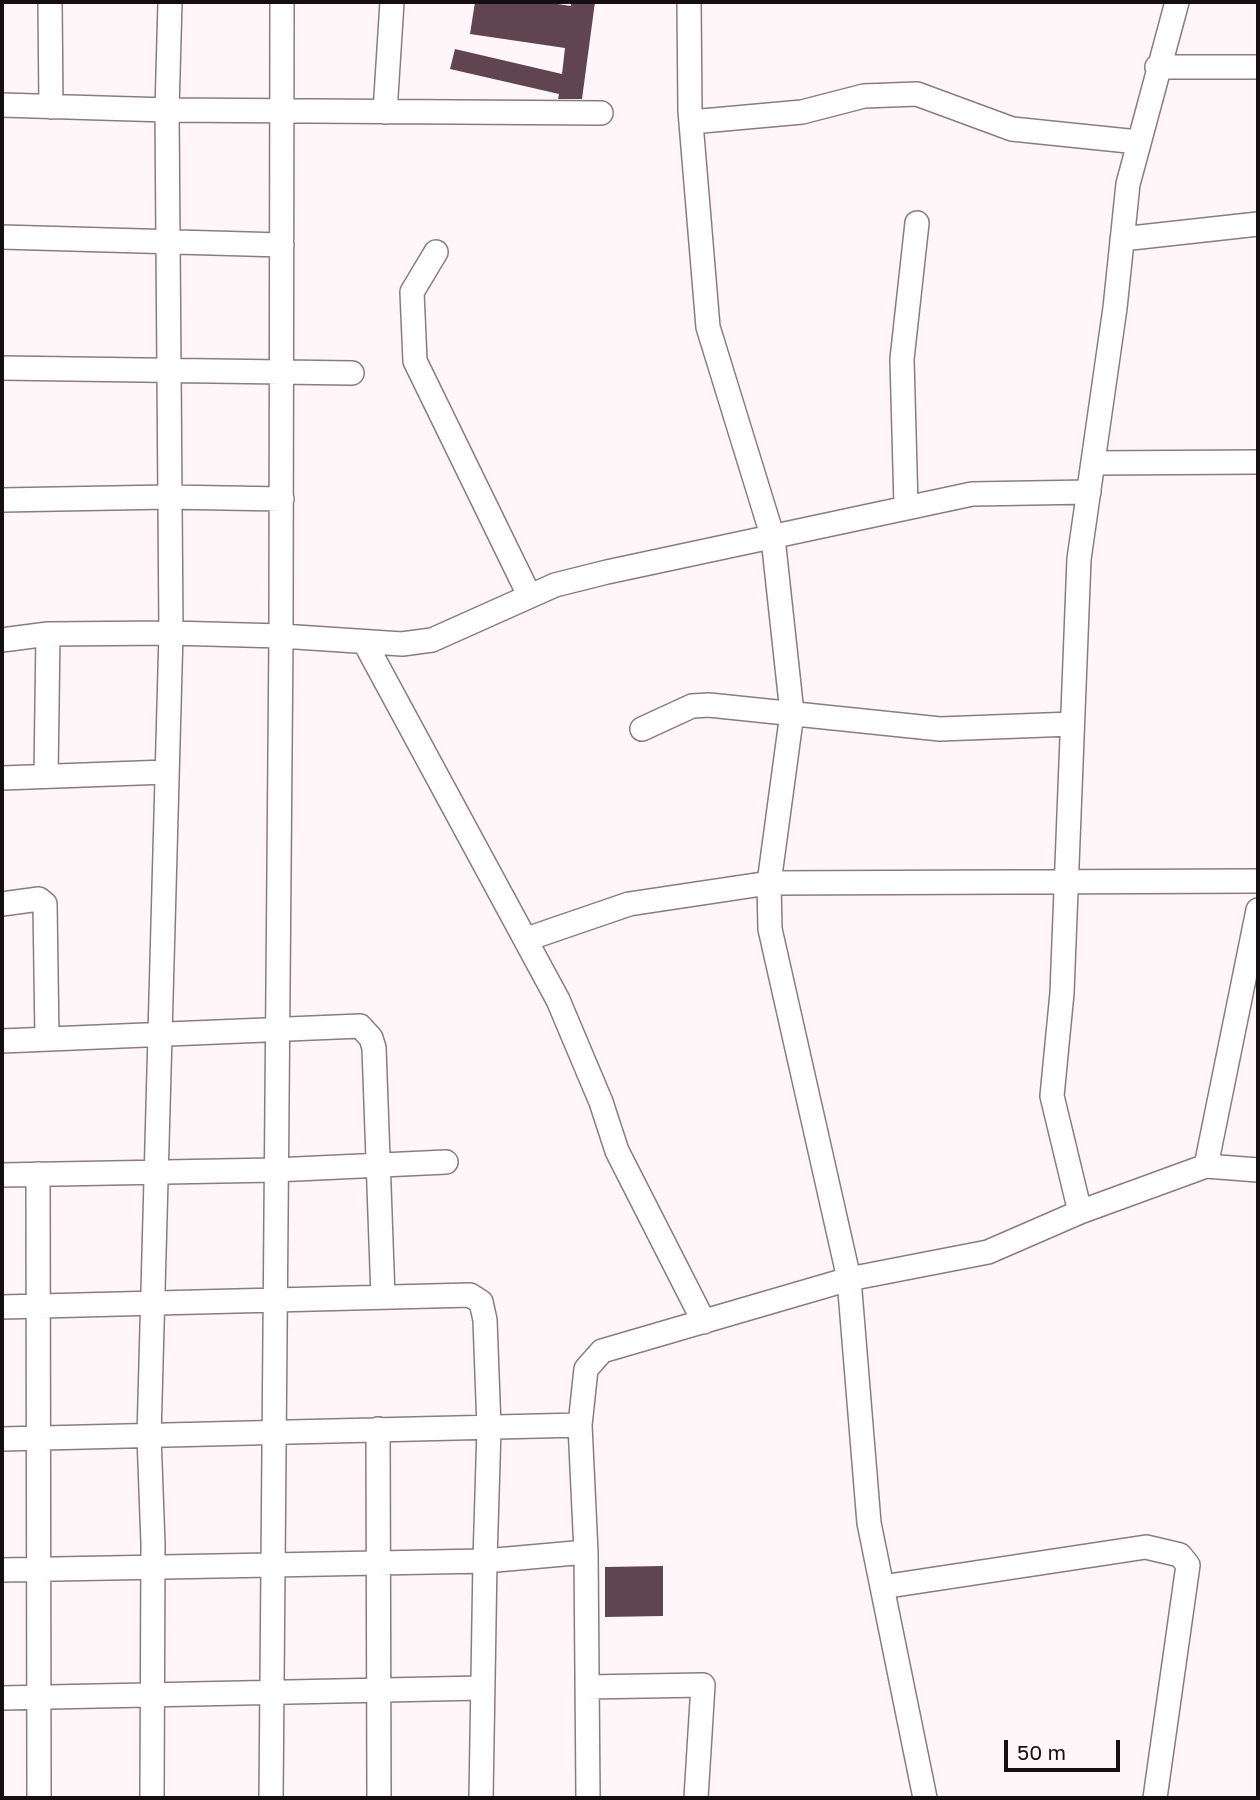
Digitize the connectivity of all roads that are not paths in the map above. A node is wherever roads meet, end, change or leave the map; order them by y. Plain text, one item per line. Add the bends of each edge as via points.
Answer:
1 (50, 2) edge
2 (170, 2) edge
3 (282, 2) edge
4 (392, 2) edge
5 (689, 2) edge
6 (1177, 2) edge
7 (1258, 67) edge
8 (1157, 68) junction
9 (2, 105) edge
10 (51, 107) junction
11 (167, 110) junction
12 (282, 110) junction
13 (385, 112) junction
14 (601, 113) dead end
15 (691, 122) junction
16 (1138, 142) junction
17 (917, 223) dead end
18 (1258, 224) edge
19 (2, 237) edge
20 (1122, 239) junction
21 (167, 242) junction
22 (282, 245) junction
23 (436, 252) dead end
24 (2, 368) edge
25 (168, 370) junction
26 (282, 372) junction
27 (352, 373) dead end
28 (1258, 462) edge
29 (1093, 463) junction
30 (1089, 492) junction
31 (168, 497) junction
32 (282, 499) junction
33 (2, 500) edge
34 (906, 506) junction
35 (773, 538) junction
36 (529, 595) junction
37 (171, 633) junction
38 (48, 634) junction
39 (281, 636) junction
40 (2, 640) edge
41 (365, 643) junction
42 (792, 713) junction
43 (1072, 724) junction
44 (642, 729) dead end
45 (166, 772) junction
46 (46, 776) junction
47 (2, 778) edge
48 (1065, 881) junction
49 (1258, 881) edge
50 (769, 883) junction
51 (2, 904) edge
52 (1258, 910) edge
53 (527, 939) junction
54 (276, 1029) junction
55 (159, 1034) junction
56 (47, 1039) junction
57 (2, 1041) edge
58 (446, 1162) dead end
59 (380, 1165) junction
60 (1206, 1166) junction
61 (275, 1170) junction
62 (1258, 1171) edge
63 (156, 1172) junction
64 (38, 1174) junction
65 (2, 1175) edge
66 (1080, 1212) junction
67 (849, 1279) junction
68 (383, 1297) junction
69 (274, 1299) junction
70 (152, 1305) junction
71 (2, 1307) edge
72 (38, 1307) junction
73 (704, 1322) junction
74 (580, 1425) junction
75 (489, 1428) junction
76 (378, 1429) junction
77 (273, 1432) junction
78 (149, 1436) junction
79 (2, 1439) edge
80 (38, 1439) junction
81 (586, 1552) junction
82 (485, 1561) junction
83 (378, 1562) junction
84 (272, 1564) junction
85 (153, 1566) junction
86 (38, 1568) junction
87 (2, 1570) edge
88 (881, 1587) junction
89 (587, 1686) junction
90 (481, 1688) junction
91 (379, 1690) junction
92 (271, 1691) junction
93 (152, 1693) junction
94 (38, 1695) junction
95 (2, 1698) edge
96 (38, 1798) edge
97 (152, 1798) edge
98 (271, 1798) edge
99 (380, 1798) edge
100 (481, 1798) edge
101 (588, 1798) edge
102 (696, 1798) edge
103 (925, 1798) edge
104 (1155, 1798) edge

1 - 10 street
2 - 11 street
3 - 12 street
4 - 13 street
5 - 15 street
6 - 8 street
7 - 8 street
8 - 16 street
9 - 10 street
10 - 11 street
11 - 12 street
11 - 21 street
12 - 13 street
12 - 22 street
13 - 14 street
15 - 16 street via 802,112 864,96 917,94 1012,129
15 - 35 street via 708,327
16 - 20 street
17 - 34 street via 902,359
18 - 20 street
19 - 21 street
20 - 29 street
21 - 22 street
21 - 25 street
22 - 26 street
23 - 36 street via 412,292 415,361
24 - 25 street
25 - 26 street
25 - 31 street
26 - 27 street
26 - 32 street
28 - 29 street
29 - 30 street
30 - 34 street via 972,494
30 - 43 street via 1079,559
31 - 32 street
31 - 33 street
31 - 37 street
32 - 39 street
34 - 35 street
35 - 36 street via 607,572
35 - 42 street
36 - 41 street via 432,640
37 - 38 street
37 - 39 street
37 - 45 street
38 - 40 street
38 - 46 street
39 - 41 street
39 - 54 street
41 - 53 street
42 - 43 street via 940,729
42 - 44 street via 692,706
42 - 50 street
43 - 48 street
45 - 46 street
45 - 55 street
46 - 47 street
48 - 49 street
48 - 50 street
48 - 66 street via 1062,993 1052,1096
50 - 53 street via 629,904
50 - 67 street via 770,929
51 - 56 street via 39,899 45,904
52 - 60 street
53 - 73 street via 596,1089 617,1151
54 - 55 street
54 - 59 street via 360,1026 371,1038
54 - 61 street
55 - 56 street
55 - 63 street
56 - 57 street
58 - 59 street
59 - 61 street
59 - 68 street
60 - 62 street
60 - 66 street
61 - 63 street
61 - 69 street
63 - 64 street
63 - 70 street
64 - 65 street
64 - 72 street
66 - 67 street via 988,1252
67 - 73 street
67 - 88 street via 869,1523
68 - 69 street
68 - 75 street via 470,1295 481,1302
69 - 70 street
69 - 77 street
70 - 72 street
70 - 78 street
71 - 72 street
72 - 80 street
73 - 74 street via 602,1351 586,1369
74 - 75 street
74 - 81 street
75 - 76 street
75 - 82 street
76 - 77 street
76 - 83 street
77 - 78 street
77 - 84 street
78 - 80 street
78 - 85 street
79 - 80 street
80 - 86 street
81 - 82 street
81 - 89 street
82 - 83 street
82 - 90 street
83 - 84 street
83 - 91 street
84 - 85 street
84 - 92 street
85 - 86 street
85 - 93 street
86 - 87 street
86 - 94 street
88 - 103 street
88 - 104 street via 1146,1546 1180,1555 1188,1565
89 - 101 street
89 - 102 street via 703,1685
90 - 91 street
90 - 100 street
91 - 92 street
91 - 99 street
92 - 93 street
92 - 98 street
93 - 94 street
93 - 97 street
94 - 95 street
94 - 96 street

